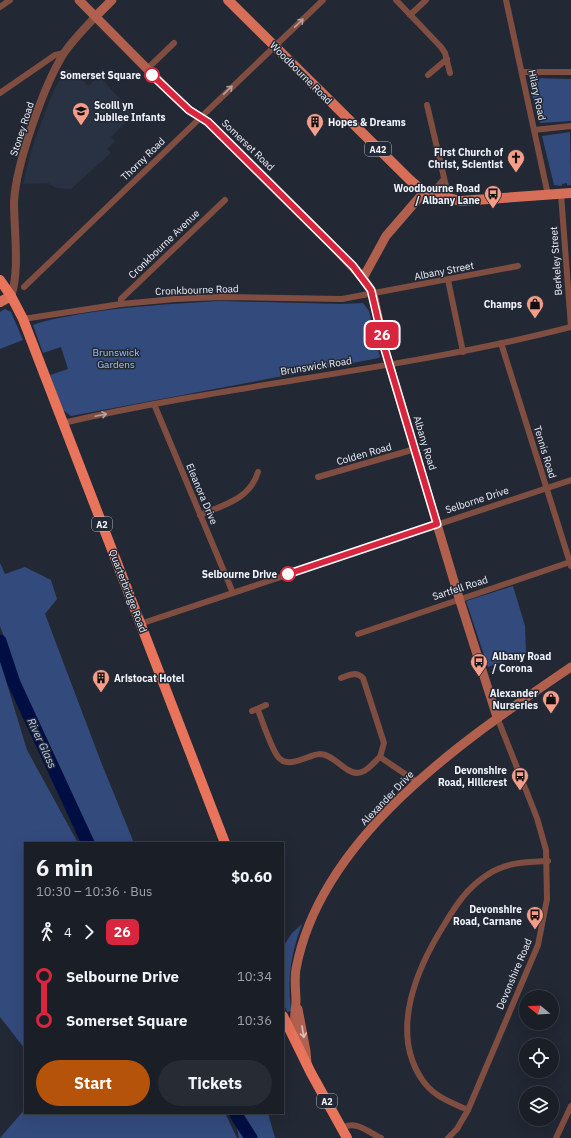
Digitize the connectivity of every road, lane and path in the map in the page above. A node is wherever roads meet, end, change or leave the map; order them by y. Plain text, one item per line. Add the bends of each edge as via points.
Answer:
1 (10, 0) edge
2 (79, 0) edge
3 (112, 0) edge
4 (228, 0) edge
5 (323, 0) edge
6 (396, 0) edge
7 (426, 0) edge
8 (506, 0) edge
9 (0, 7) edge
10 (410, 15) junction
11 (96, 16) junction
12 (174, 43) dead end
13 (275, 46) junction
14 (64, 54) junction
15 (447, 59) junction
16 (147, 69) junction
17 (522, 72) junction
18 (571, 72) edge
19 (450, 73) dead end
20 (428, 75) dead end
21 (0, 93) edge
22 (427, 105) dead end
23 (200, 117) junction
24 (571, 126) edge
25 (534, 130) junction
26 (444, 179) junction
27 (427, 193) junction
28 (566, 193) edge
29 (548, 195) junction
30 (449, 199) junction
31 (224, 200) dead end
32 (518, 266) dead end
33 (363, 278) junction
34 (0, 280) edge
35 (448, 280) junction
36 (24, 287) dead end
37 (373, 294) junction
38 (11, 296) junction
39 (0, 302) edge
40 (121, 304) junction
41 (23, 319) junction
42 (571, 327) edge
43 (501, 344) junction
44 (463, 352) junction
45 (389, 364) junction
46 (154, 404) junction
47 (63, 423) junction
48 (415, 449) junction
49 (258, 472) dead end
50 (318, 477) dead end
51 (571, 480) edge
52 (546, 488) junction
53 (200, 515) junction
54 (437, 524) junction
55 (570, 564) edge
56 (232, 593) junction
57 (459, 598) junction
58 (140, 624) junction
59 (358, 634) dead end
60 (571, 667) edge
61 (341, 678) dead end
62 (266, 705) dead end
63 (497, 717) junction
64 (380, 757) junction
65 (417, 782) junction
66 (225, 842) edge
67 (548, 861) junction
68 (296, 1000) junction
69 (284, 1018) edge
70 (295, 1041) junction
71 (307, 1064) junction
72 (571, 1106) edge
73 (468, 1110) junction
74 (342, 1128) junction
75 (347, 1138) edge
76 (381, 1138) edge
77 (448, 1138) edge
78 (556, 1138) edge

1 - 9 street
2 - 11 main road, Somerset Road
3 - 11 main road
4 - 13 main road, Woodbourne Road / A42
13 -> 5 street, Thorny Road
6 - 10 street
7 - 10 street
8 - 17 street, Hilary Road
10 - 15 street via 441,47
11 - 14 street, Stoney Road
11 - 16 main road, Somerset Road
12 - 16 street
23 -> 13 street, Thorny Road
13 - 27 main road, Woodbourne Road / A42 via 410,180
14 - 21 street via 55,55
14 - 38 street, Stoney Road via 48,83 18,175 14,199 14,287
15 - 19 street
15 - 20 street
16 - 23 main road, Somerset Road via 189,110
17 - 18 street
17 - 25 street, Hilary Road
22 - 26 street
23 - 33 main road, Somerset Road via 275,188
23 - 36 street, Thorny Road
24 - 25 street
25 - 29 street, Hilary Road
26 - 27 street
26 - 30 street
27 - 30 main road, Woodbourne Road / A42
27 - 33 main road via 386,236
28 - 29 main road, Woodbourne Road / A42
28 - 42 street, Berkeley Street
29 - 30 main road, Woodbourne Road / A42 via 465,201
31 - 40 street, Cronkbourne Avenue via 120,299
32 - 35 street, Albany Street
33 - 37 main road, Albany Road
34 - 38 highway, A2
35 - 37 street, Albany Street
35 - 44 street
37 - 40 street, Cronkbourne Road via 342,299 220,297
37 - 45 main road, Albany Road
38 - 39 main road
38 - 41 highway, Quarterbridge Road / A2
40 - 41 street, Cronkbourne Road
41 - 47 highway, Quarterbridge Road / A2
42 - 43 street, Brunswick Road
43 - 44 street, Brunswick Road
43 - 52 street, Tennis Road
44 - 45 street, Brunswick Road
45 - 46 street, Brunswick Road
45 - 48 main road, Albany Road
47 -> 46 street, Brunswick Road
46 - 53 street, Eleanora Drive
47 - 58 highway, Quarterbridge Road / A2
48 - 50 street, Colden Road
48 - 54 main road, Albany Road
49 - 53 street via 255,483 243,495
51 - 52 street, Selborne Drive
52 - 54 street, Selborne Drive
52 - 55 street, Tennis Road
53 - 56 street, Eleanora Drive
54 - 56 street, Selborne Drive
54 - 57 main road, Albany Road
55 - 57 street, Sartfell Road
56 - 58 street, Selborne Drive
57 - 59 street, Sartfell Road
57 - 63 main road, Albany Road
58 - 66 highway, Quarterbridge Road / A2
60 - 63 main road, Alexander Drive
61 - 64 street via 354,674 362,678 384,743
62 - 64 street via 255,710 276,753 285,762 324,754 352,772 358,773
63 - 65 main road, Alexander Drive
63 - 67 street, Devonshire Road via 537,818
64 - 65 street
65 - 68 main road, Alexander Drive via 350,854 326,889 300,952 295,985
67 - 73 street, Devonshire Road via 548,899 538,945
67 - 73 street via 512,863 488,874 465,892 435,940 417,977 408,1019 412,1061 421,1080 440,1098
68 - 70 main road, Alexander Drive
68 -> 71 main road, Alexander Drive
69 - 70 highway, A2
70 - 71 highway, A2
71 - 74 highway, A2
72 - 78 street
73 - 77 street, Devonshire Road via 457,1129
74 - 75 highway, A2
74 - 76 street via 349,1125 357,1126

